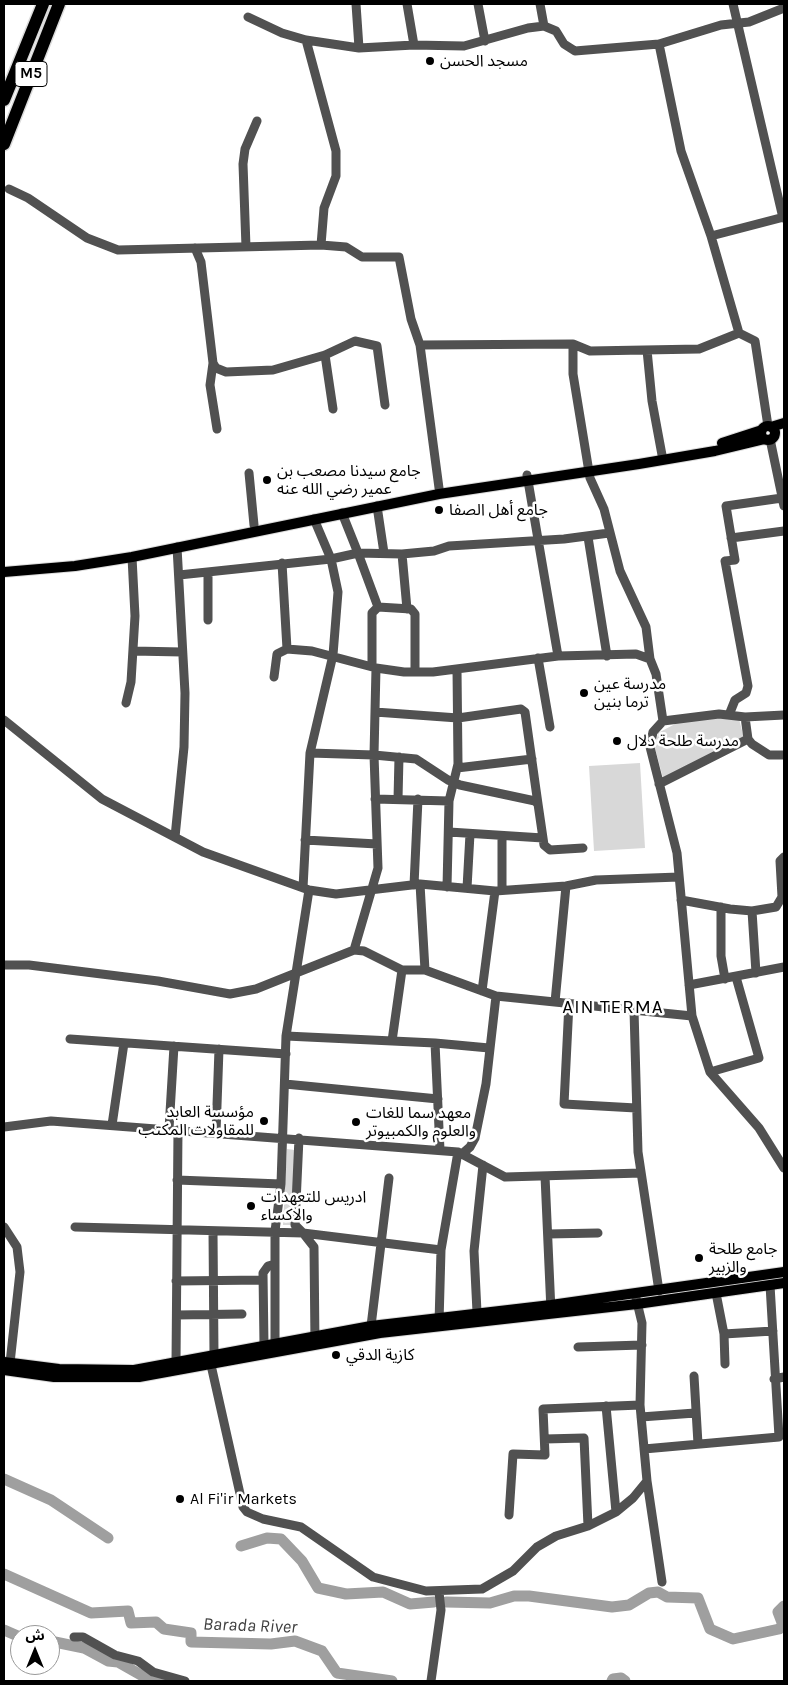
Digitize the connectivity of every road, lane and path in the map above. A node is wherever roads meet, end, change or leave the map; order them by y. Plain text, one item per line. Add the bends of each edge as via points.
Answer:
1 (42, 4) edge
2 (59, 4) edge
3 (356, 4) edge
4 (407, 4) edge
5 (478, 4) edge
6 (540, 4) edge
7 (734, 4) edge
8 (784, 8) edge
9 (248, 17) dead end
10 (737, 23) junction
11 (544, 26) junction
12 (306, 40) junction
13 (486, 41) junction
14 (660, 44) junction
15 (414, 45) junction
16 (359, 48) junction
17 (4, 100) edge
18 (257, 121) dead end
19 (4, 144) edge
20 (9, 189) dead end
21 (784, 218) edge
22 (711, 236) junction
23 (321, 245) junction
24 (246, 247) junction
25 (195, 248) junction
26 (739, 333) junction
27 (573, 344) junction
28 (420, 345) junction
29 (647, 350) junction
30 (325, 355) junction
31 (213, 363) junction
32 (385, 405) dead end
33 (332, 409) dead end
34 (784, 423) edge
35 (217, 429) dead end
36 (784, 430) edge
37 (768, 433) junction
38 (728, 445) junction
39 (662, 455) junction
40 (589, 469) junction
41 (249, 473) dead end
42 (528, 478) junction
43 (439, 488) junction
44 (783, 502) edge
45 (377, 506) junction
46 (342, 512) junction
47 (314, 519) junction
48 (254, 525) junction
49 (784, 531) edge
50 (609, 533) junction
51 (588, 537) junction
52 (731, 538) junction
53 (538, 540) junction
54 (177, 548) junction
55 (384, 553) junction
56 (358, 554) junction
57 (402, 554) junction
58 (132, 557) junction
59 (331, 559) junction
60 (282, 563) junction
61 (4, 566) edge
62 (4, 572) edge
63 (208, 573) junction
64 (179, 575) junction
65 (378, 606) junction
66 (407, 609) junction
67 (208, 620) dead end
68 (288, 649) junction
69 (133, 651) junction
70 (182, 652) junction
71 (333, 655) junction
72 (558, 656) junction
73 (606, 656) junction
74 (538, 658) junction
75 (650, 659) junction
76 (374, 667) junction
77 (457, 669) junction
78 (414, 672) junction
79 (274, 677) dead end
80 (126, 703) dead end
81 (375, 712) junction
82 (729, 715) junction
83 (784, 715) edge
84 (745, 717) junction
85 (458, 718) junction
86 (4, 720) edge
87 (663, 721) junction
88 (550, 727) dead end
89 (748, 740) junction
90 (310, 753) junction
91 (374, 755) junction
92 (784, 755) edge
93 (399, 757) junction
94 (532, 759) junction
95 (457, 768) junction
96 (452, 782) junction
97 (659, 784) junction
98 (375, 799) junction
99 (398, 799) junction
100 (418, 799) junction
101 (450, 801) junction
102 (538, 804) junction
103 (449, 832) junction
104 (470, 834) junction
105 (502, 836) junction
106 (175, 837) junction
107 (543, 838) junction
108 (305, 840) junction
109 (376, 844) junction
110 (583, 848) dead end
111 (784, 857) edge
112 (679, 877) junction
113 (417, 885) junction
114 (566, 886) junction
115 (447, 887) junction
116 (467, 888) junction
117 (306, 889) junction
118 (371, 890) junction
119 (499, 891) junction
120 (682, 900) junction
121 (721, 908) junction
122 (752, 911) junction
123 (354, 950) junction
124 (4, 965) edge
125 (784, 967) edge
126 (402, 970) junction
127 (425, 970) junction
128 (296, 973) junction
129 (756, 973) junction
130 (736, 977) junction
131 (724, 979) junction
132 (689, 985) junction
133 (482, 991) junction
134 (496, 996) junction
135 (555, 1002) junction
136 (569, 1003) junction
137 (634, 1010) junction
138 (692, 1016) junction
139 (286, 1036) junction
140 (70, 1039) dead end
141 (392, 1041) junction
142 (436, 1042) junction
143 (124, 1043) junction
144 (174, 1046) junction
145 (490, 1048) junction
146 (219, 1049) junction
147 (286, 1054) junction
148 (710, 1072) junction
149 (285, 1084) junction
150 (438, 1099) junction
151 (636, 1108) junction
152 (112, 1125) junction
153 (4, 1127) edge
154 (173, 1130) junction
155 (216, 1132) junction
156 (283, 1137) junction
157 (300, 1138) junction
158 (440, 1150) junction
159 (460, 1153) junction
160 (483, 1165) junction
161 (784, 1168) edge
162 (641, 1173) junction
163 (544, 1176) junction
164 (389, 1178) dead end
165 (177, 1180) junction
166 (281, 1184) junction
167 (4, 1227) edge
168 (75, 1227) dead end
169 (176, 1230) junction
170 (213, 1231) junction
171 (275, 1232) junction
172 (303, 1234) junction
173 (548, 1234) junction
174 (598, 1234) dead end
175 (381, 1244) junction
176 (441, 1250) junction
177 (276, 1264) junction
178 (784, 1272) edge
179 (213, 1280) junction
180 (263, 1280) junction
181 (176, 1281) junction
182 (784, 1282) edge
183 (770, 1285) junction
184 (659, 1291) junction
185 (716, 1293) junction
186 (636, 1299) junction
187 (551, 1309) junction
188 (477, 1312) junction
189 (242, 1314) dead end
190 (177, 1315) junction
191 (213, 1315) junction
192 (439, 1321) junction
193 (371, 1326) junction
194 (773, 1330) junction
195 (724, 1334) junction
196 (315, 1340) junction
197 (264, 1345) junction
198 (642, 1345) junction
199 (275, 1347) junction
200 (578, 1347) dead end
201 (212, 1360) junction
202 (176, 1362) junction
203 (725, 1364) dead end
204 (6, 1365) edge
205 (694, 1376) dead end
206 (784, 1377) edge
207 (774, 1379) junction
208 (640, 1405) junction
209 (606, 1406) junction
210 (695, 1413) junction
211 (641, 1417) junction
212 (545, 1439) junction
213 (698, 1444) junction
214 (644, 1449) junction
215 (648, 1481) junction
216 (616, 1512) junction
217 (509, 1515) dead end
218 (588, 1526) junction
219 (662, 1582) dead end
220 (440, 1592) junction
221 (74, 1636) dead end
222 (185, 1681) edge
223 (431, 1681) edge

1 - 17 highway, M5
2 - 19 highway, M5
3 - 16 street
4 - 15 street
5 - 13 street
6 - 11 street
7 - 10 street
8 - 10 street via 749,22
9 - 12 street
10 - 14 street via 721,24
10 - 21 street
11 - 13 street
11 - 14 street via 556,32 564,44 575,51
12 - 16 street
12 - 23 street via 336,151 336,176 324,208
13 - 15 street via 464,46
14 - 22 street via 681,151
15 - 16 street
18 - 24 street via 245,149 243,164
20 - 25 street via 87,238 118,250
21 - 22 street
22 - 26 street
23 - 24 street
23 - 28 street via 346,247 362,257 399,257 411,319
24 - 25 street
25 - 31 street via 201,262
26 - 29 street via 698,349
26 - 37 street via 755,341
27 - 28 street
27 - 29 street via 590,351
27 - 40 street via 573,374
28 - 43 street
29 - 39 street
30 - 31 street via 272,370 226,372
30 - 32 street via 355,341 377,346
30 - 33 street
31 - 35 street via 210,385
34 - 37 main road
36 - 37 main road
37 - 38 main road
37 - 44 street
38 - 39 main road
38 - 40 main road
39 - 40 main road
40 - 42 main road
40 - 50 street
41 - 48 street
42 - 43 main road
42 - 45 main road
42 - 53 street
43 - 48 main road
44 - 52 street via 726,506
45 - 46 main road
45 - 55 street
46 - 47 main road
46 - 56 street
47 - 54 main road
47 - 59 street
48 - 61 main road via 80,560
49 - 52 street
50 - 51 street
50 - 75 street via 620,571 646,627
51 - 53 street
51 - 73 street
52 - 82 street via 734,560 725,562 748,686 746,694 735,700
53 - 57 street via 448,546 434,551
53 - 72 street
54 - 58 main road
54 - 64 street
55 - 56 street
55 - 57 street
56 - 59 street
56 - 65 street
57 - 66 street
58 - 62 main road
58 - 69 street
59 - 60 street
59 - 71 street via 338,592
60 - 63 street
60 - 68 street
63 - 64 street
63 - 67 street
64 - 70 street
65 - 66 street
65 - 76 street via 372,613
66 - 78 street via 414,614
68 - 71 street
68 - 79 street via 277,654
69 - 70 street
69 - 80 street
70 - 106 street via 184,747
71 - 76 street
71 - 90 street
72 - 73 street
72 - 74 street
73 - 75 street via 636,654
74 - 77 street
74 - 88 street
75 - 87 street via 656,674
76 - 78 street
76 - 81 street
77 - 78 street
77 - 85 street
81 - 85 street
81 - 91 street
82 - 84 street
82 - 87 street
83 - 84 street
84 - 89 street
85 - 94 street via 521,709 526,712
85 - 95 street
86 - 106 street via 102,799
87 - 97 street via 653,732 650,747
89 - 92 street via 769,755
89 - 97 street
90 - 91 street
90 - 108 street
91 - 93 street
91 - 98 street
93 - 96 street via 416,759
93 - 99 street
94 - 95 street
94 - 102 street
95 - 96 street
96 - 101 street
96 - 102 street
97 - 112 street via 677,853
98 - 99 street
98 - 109 street
99 - 100 street
100 - 101 street
100 - 113 street
101 - 103 street
102 - 107 street
103 - 104 street
103 - 115 street
104 - 105 street
104 - 116 street
105 - 107 street
105 - 119 street
106 - 117 street via 204,852
107 - 110 street via 544,845 550,850
108 - 109 street
108 - 117 street
109 - 118 street via 378,868
111 - 122 street via 780,861 780,903 770,909
112 - 114 street via 596,880
112 - 120 street
113 - 115 street
113 - 118 street
113 - 127 street
114 - 119 street
114 - 135 street
115 - 116 street
116 - 119 street
117 - 118 street via 336,894
117 - 128 street
118 - 123 street
119 - 133 street
120 - 121 street
120 - 132 street
121 - 122 street
121 - 131 street
122 - 129 street
123 - 126 street via 364,951
123 - 128 street
124 - 128 street via 29,965 158,981 230,994 256,989
125 - 129 street
126 - 127 street
126 - 141 street
127 - 133 street
128 - 139 street
129 - 130 street
130 - 131 street
130 - 148 street via 759,1058
131 - 132 street
132 - 138 street
133 - 134 street
134 - 135 street
134 - 145 street
135 - 136 street
136 - 137 street
136 - 151 street via 564,1104
137 - 138 street
137 - 151 street
138 - 148 street
139 - 141 street
139 - 147 street
140 - 143 street
141 - 142 street
142 - 145 street
142 - 150 street
143 - 144 street
143 - 152 street
144 - 146 street
144 - 154 street
145 - 159 street via 475,1138 470,1147
146 - 147 street
146 - 155 street
147 - 149 street
148 - 161 street via 759,1128
149 - 150 street
149 - 156 street
150 - 158 street
151 - 162 street
152 - 153 street via 51,1121
152 - 154 street
154 - 155 street
154 - 165 street
155 - 156 street
156 - 157 street
156 - 166 street
157 - 158 street
157 - 172 street via 295,1225
158 - 159 street
159 - 160 street
159 - 176 street
160 - 163 street via 505,1178
160 - 188 street via 474,1251
162 - 163 street
162 - 184 street
163 - 173 street
164 - 175 street
165 - 166 street
165 - 169 street
166 - 171 street
167 - 204 street via 17,1247 20,1272
168 - 169 street
169 - 170 street
169 - 181 street
170 - 171 street
170 - 179 street
171 - 172 street
171 - 177 street
172 - 175 street
172 - 196 street via 314,1247
173 - 174 street
173 - 187 street
175 - 176 street
175 - 193 street
176 - 192 street
177 - 180 street via 266,1267
177 - 199 street
178 - 184 main road
179 - 180 street
179 - 181 street
179 - 191 street
180 - 197 street
181 - 190 street
182 - 183 main road
183 - 185 main road
183 - 194 street
184 - 186 main road
185 - 186 main road
185 - 195 street
186 - 187 main road
186 - 198 street via 642,1318
187 - 188 main road
187 - 192 main road
188 - 192 main road
189 - 191 street
190 - 191 street
190 - 202 street
191 - 201 street
192 - 193 main road
192 - 196 main road
193 - 196 main road
194 - 195 street
194 - 207 street
195 - 203 street
196 - 199 main road
197 - 199 main road
197 - 201 main road
198 - 200 street
198 - 208 street
199 - 201 main road
201 - 202 main road
201 - 204 main road via 134,1377 54,1376
201 - 220 street via 243,1507 247,1512 301,1528 374,1576
202 - 204 main road via 121,1370
205 - 210 street
206 - 207 street
207 - 213 street via 779,1437
208 - 209 street
208 - 211 street
209 - 212 street via 543,1409
209 - 216 street
210 - 211 street
210 - 213 street
211 - 214 street
212 - 217 street via 546,1455 513,1454
212 - 218 street via 584,1438
213 - 214 street
214 - 215 street
215 - 216 street
215 - 219 street
216 - 218 street
218 - 220 street via 556,1536 537,1547 513,1571 482,1589
220 - 223 street via 441,1610
221 - 222 street via 83,1637 115,1655 138,1661 153,1672

